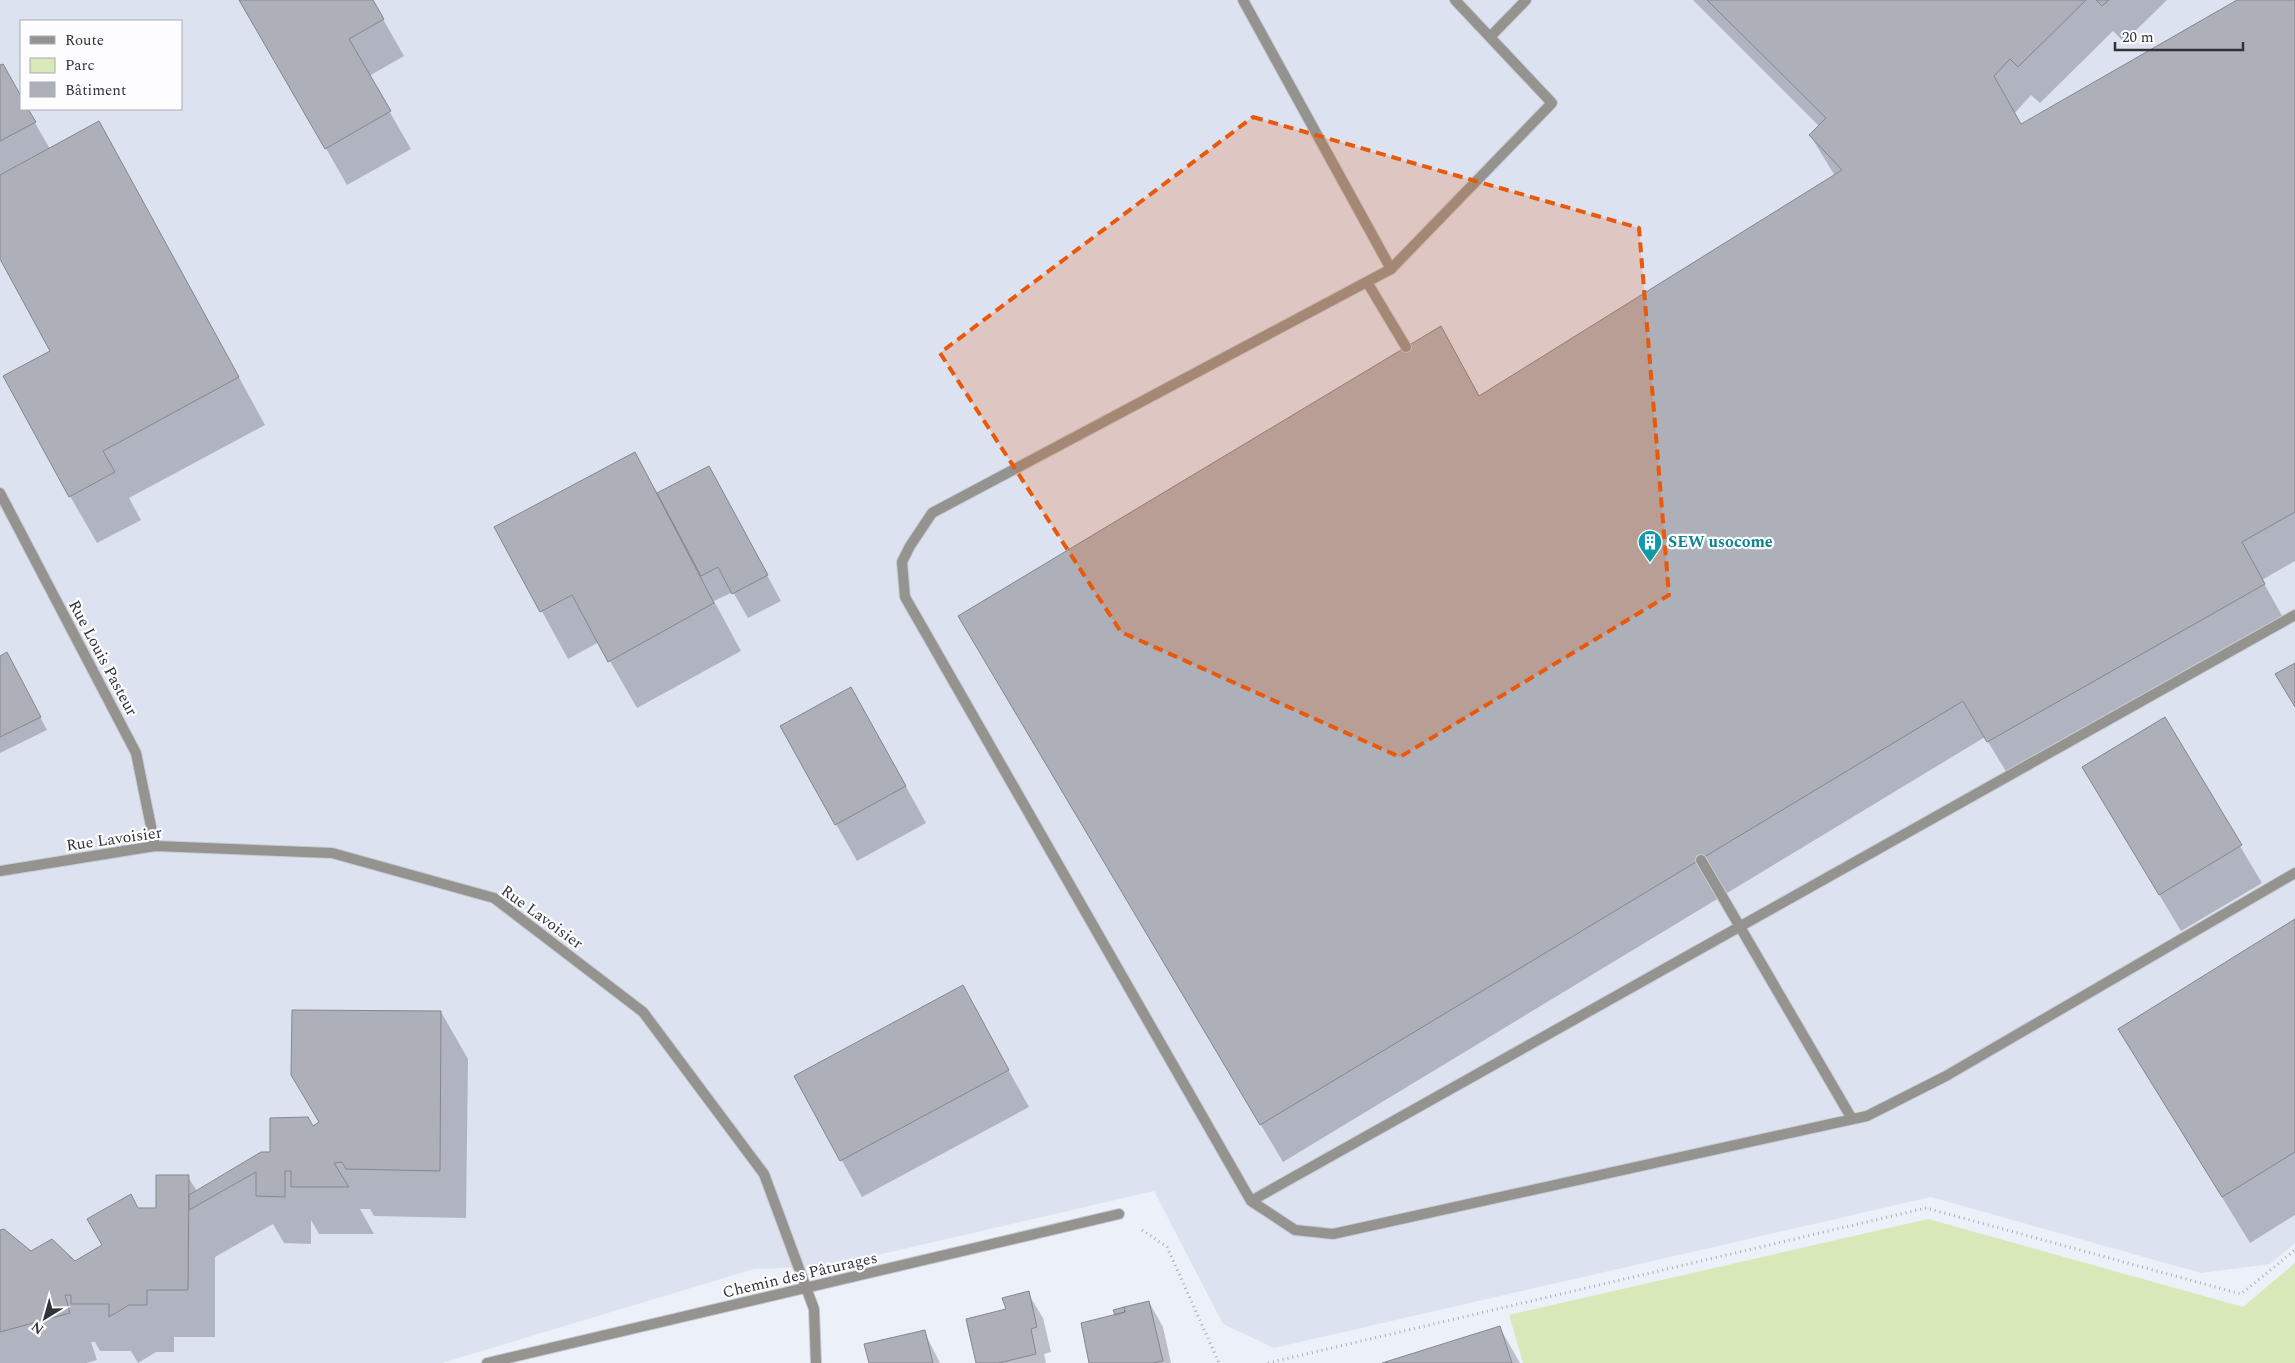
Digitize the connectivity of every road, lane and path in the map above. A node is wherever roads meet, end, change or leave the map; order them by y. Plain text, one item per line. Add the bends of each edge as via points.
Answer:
1 (1243, 0) edge
2 (1455, 0) edge
3 (1526, 0) edge
4 (1490, 37) junction
5 (1391, 269) junction
6 (1367, 282) junction
7 (1406, 347) dead end
8 (0, 493) edge
9 (2295, 615) edge
10 (155, 846) junction
11 (1701, 860) dead end
12 (0, 871) edge
13 (2295, 873) edge
14 (1740, 926) junction
15 (1852, 1119) junction
16 (1251, 1201) junction
17 (1119, 1214) joint
18 (2295, 1250) edge
19 (807, 1289) junction
20 (487, 1363) edge
21 (816, 1363) edge
22 (1219, 1363) edge
23 (1268, 1363) edge

1 - 5 street
2 - 4 street
3 - 4 street
4 - 5 street via 1552,103
5 - 6 street
6 - 7 street
6 - 16 street via 932,513 902,562 905,597
8 - 10 street, Rue Louis Pasteur via 136,753
9 - 14 street
10 - 12 street, Rue Lavoisier
10 - 19 street, Rue Lavoisier via 332,853 494,898 643,1012 764,1174
11 - 14 street
13 - 15 street via 1946,1076 1867,1116
14 - 15 street
14 - 16 street
15 - 16 street via 1333,1234 1295,1230
17 - 19 street, Chemin des Pâturages
17 - 22 path via 1167,1247
18 - 23 path via 2241,1294 1926,1208
19 - 20 street, Chemin des Pâturages
19 - 21 street, Rue Lavoisier via 814,1309

